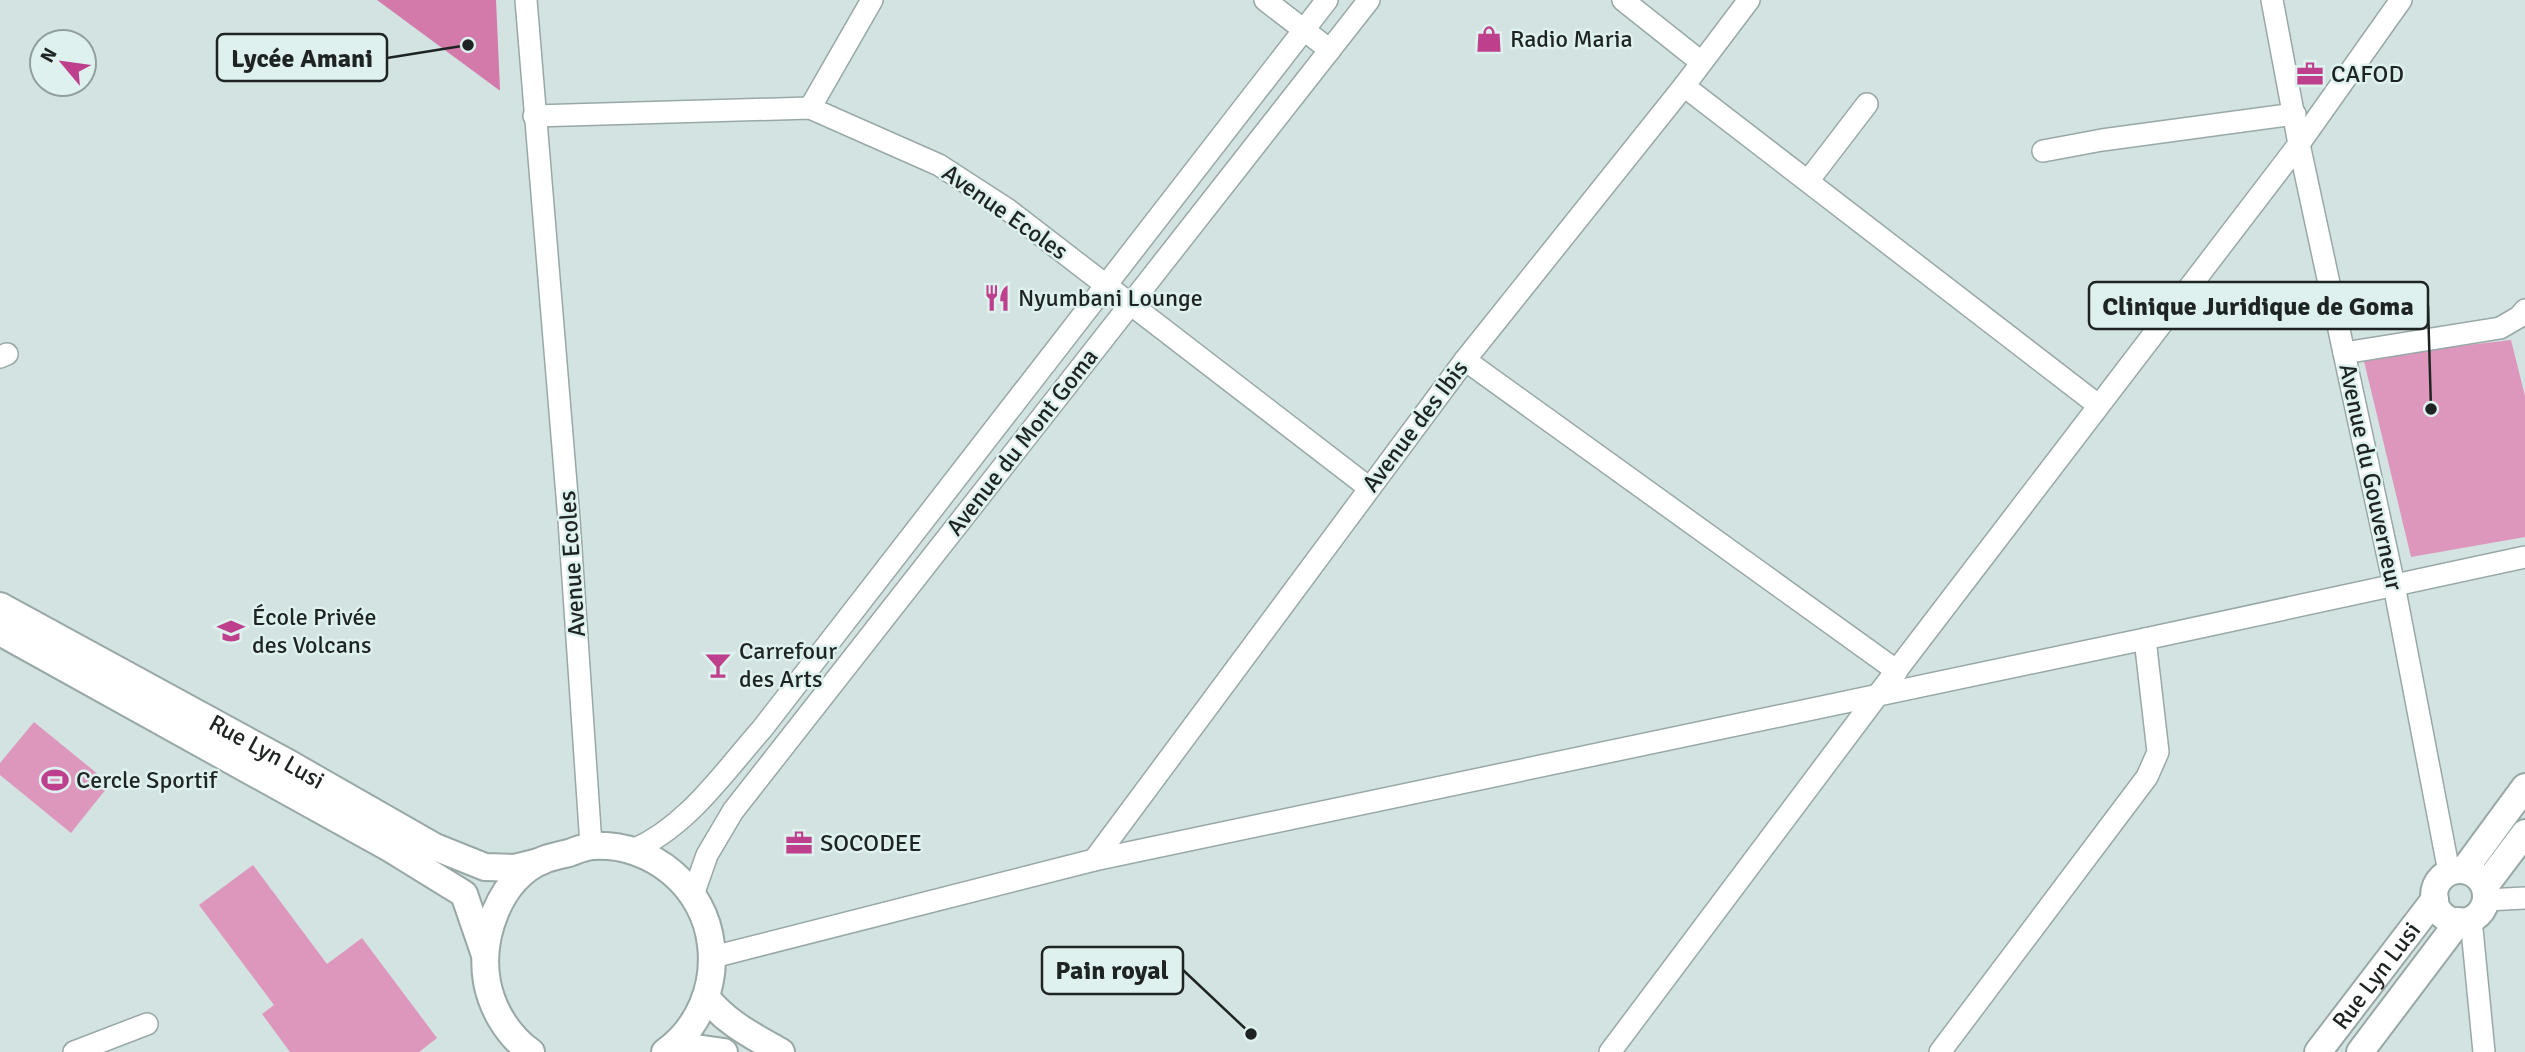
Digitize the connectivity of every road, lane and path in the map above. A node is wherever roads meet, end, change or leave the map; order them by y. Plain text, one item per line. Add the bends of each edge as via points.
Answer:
1 (526, 0) edge
2 (873, 0) edge
3 (1265, 0) edge
4 (1327, 0) edge
5 (1369, 0) edge
6 (1623, 0) edge
7 (1749, 0) edge
8 (2272, 0) edge
9 (2401, 0) edge
10 (1304, 30) junction
11 (1330, 50) junction
12 (1701, 62) junction
13 (1684, 86) junction
14 (1867, 104) dead end
15 (810, 108) junction
16 (2295, 114) junction
17 (534, 116) junction
18 (1216, 143) junction
19 (2299, 144) junction
20 (2043, 151) dead end
21 (1241, 163) junction
22 (1808, 181) junction
23 (1105, 284) junction
24 (1130, 305) junction
25 (2525, 310) edge
26 (2344, 353) junction
27 (1465, 360) junction
28 (2098, 405) junction
29 (1008, 411) junction
30 (1032, 430) junction
31 (1368, 487) junction
32 (2525, 556) edge
33 (2394, 585) junction
34 (0, 606) edge
35 (0, 632) edge
36 (2144, 639) junction
37 (1896, 671) junction
38 (1877, 696) junction
39 (2525, 787) edge
40 (2525, 833) edge
41 (591, 845) junction
42 (632, 850) junction
43 (1094, 860) junction
44 (542, 861) junction
45 (2456, 871) junction
46 (693, 895) junction
47 (2525, 898) edge
48 (2435, 899) junction
49 (2475, 907) junction
50 (485, 955) junction
51 (713, 957) junction
52 (706, 997) junction
53 (147, 1024) dead end
54 (667, 1051) edge
55 (74, 1052) edge
56 (531, 1052) edge
57 (724, 1052) edge
58 (781, 1052) edge
59 (1610, 1052) edge
60 (1940, 1052) edge
61 (2318, 1052) edge
62 (2360, 1052) edge
63 (2484, 1052) edge

1 - 17 street, Avenue Ecoles
2 - 15 street
3 - 10 street
4 - 10 street
5 - 11 street, Avenue du Mont Goma
6 - 12 street
7 - 12 street, Avenue des Ibis
8 - 16 street, Avenue du Gouverneur
9 - 19 street
10 - 11 street
10 - 18 street
11 - 21 street, Avenue du Mont Goma
12 - 13 street, Avenue des Ibis
13 - 22 street
13 - 27 street, Avenue des Ibis
14 - 22 street
15 - 17 street, Avenue Ecoles
15 - 23 street, Avenue Ecoles via 939,165 1007,209
16 - 19 street, Avenue du Gouverneur
16 - 20 street
17 - 41 street, Avenue Ecoles
18 - 21 street
18 - 23 street
19 - 26 street, Avenue du Gouverneur
19 - 28 street
21 - 24 street, Avenue du Mont Goma
22 - 28 street
23 - 24 street, Avenue Ecoles
23 - 29 street
24 - 30 street, Avenue du Mont Goma
24 - 31 street, Avenue Ecoles
25 - 26 street via 2500,328
26 - 33 street, Avenue du Gouverneur
27 - 31 street, Avenue des Ibis
27 - 37 street
28 - 37 street
29 - 30 street
29 - 42 street via 762,729 683,816
30 - 46 street, Avenue du Mont Goma via 733,811 707,855
31 - 43 street, Avenue des Ibis
32 - 33 street
33 - 36 street
33 - 45 street, Avenue du Gouverneur
34 - 44 main road, Rue Lyn Lusi via 435,847 485,867 514,868
35 - 50 main road, Rue Lyn Lusi via 464,894
36 - 38 street
36 - 60 street via 2158,752 2154,763
37 - 38 street
38 - 43 street
38 - 59 street
39 - 45 main road
40 - 49 main road, Rue Lyn Lusi
41 - 42 main road
41 - 44 main road
42 - 46 main road via 660,863
43 - 51 street
44 - 50 main road via 505,895 488,930
45 - 48 main road via 2437,884
45 - 49 main road via 2479,877
46 - 51 main road via 704,914
47 - 49 street
48 - 49 main road via 2447,918
48 - 61 main road, Rue Lyn Lusi
49 - 62 main road, Rue Lyn Lusi
49 - 63 street
50 - 56 main road via 488,990 495,1007 514,1037
51 - 52 main road
52 - 54 main road via 691,1026
52 - 58 main road via 738,1028
53 - 55 street
54 - 57 main road via 696,1048

